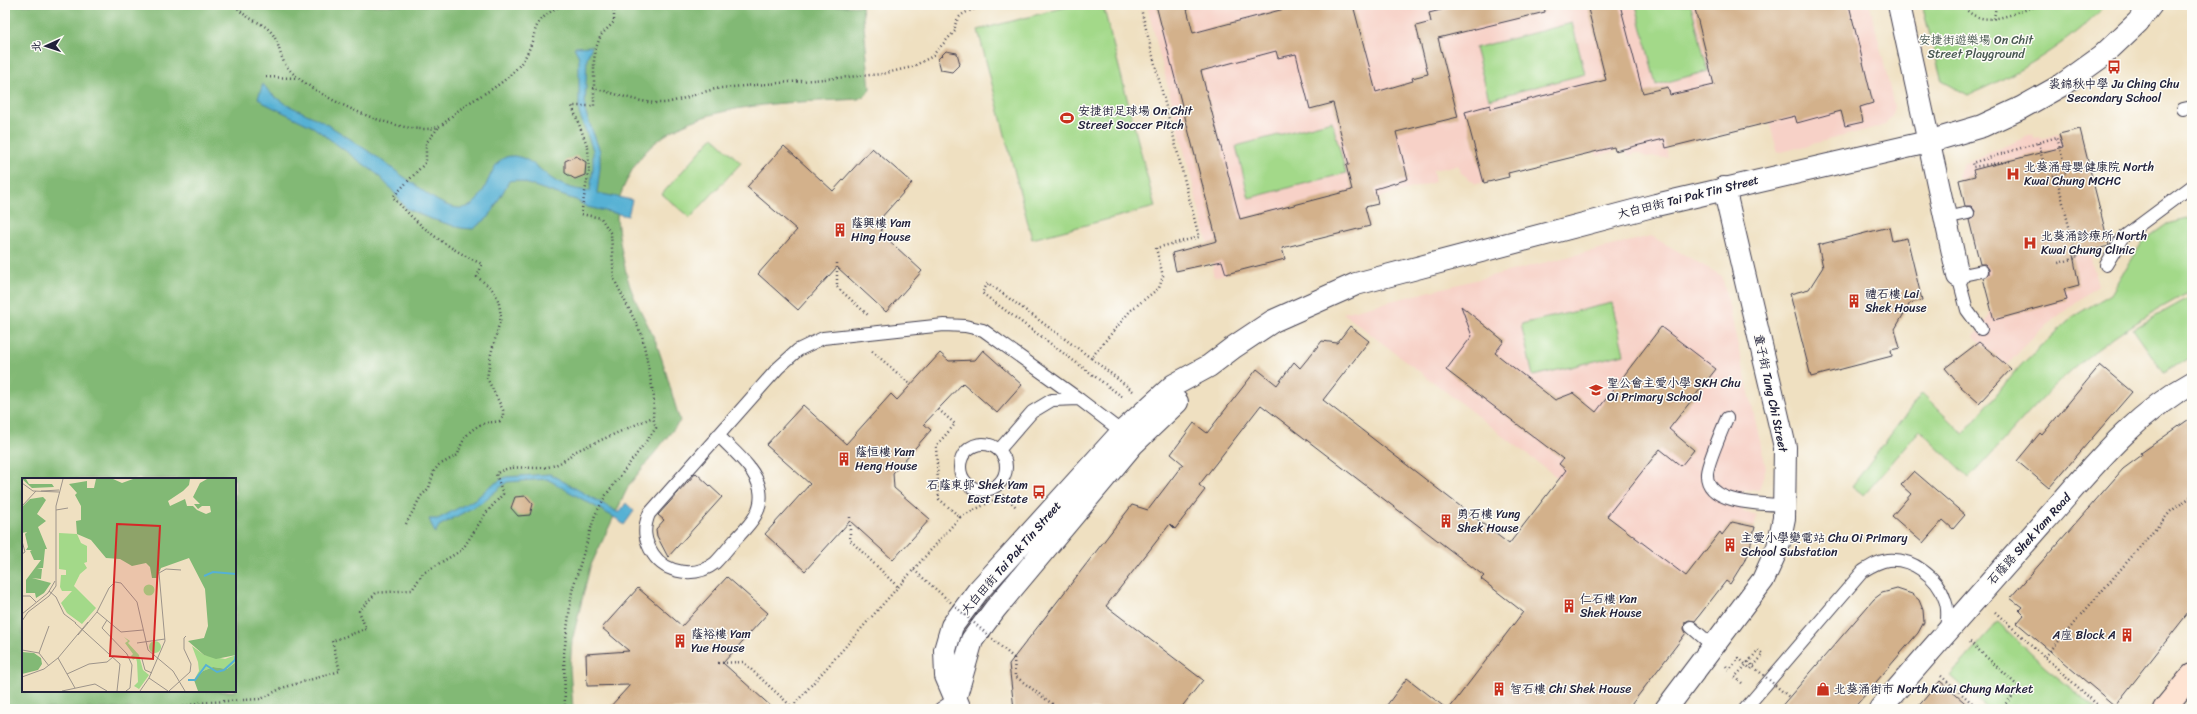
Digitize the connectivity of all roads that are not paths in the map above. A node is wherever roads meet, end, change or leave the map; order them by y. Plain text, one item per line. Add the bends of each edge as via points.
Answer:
1 (1899, 5) edge
2 (2151, 5) edge
3 (1928, 142) junction
4 (2192, 186) edge
5 (1724, 188) junction
6 (1968, 213) dead end
7 (1945, 218) junction
8 (2106, 265) dead end
9 (1982, 271) dead end
10 (1958, 276) junction
11 (1981, 329) dead end
12 (1209, 366) junction
13 (2192, 383) edge
14 (1079, 399) junction
15 (1727, 418) dead end
16 (1122, 432) junction
17 (718, 435) junction
18 (999, 450) dead end
19 (1785, 505) junction
20 (1691, 627) dead end
21 (1946, 631) junction
22 (1714, 647) junction
23 (2192, 675) edge
24 (952, 706) edge
25 (1666, 709) edge
26 (1745, 709) edge
27 (1880, 709) edge
28 (2164, 709) edge

1 - 3 street
2 - 3 street, 大白田街 Tai Pak Tin Street via 2138,22 2101,57 2062,85 1982,126
3 - 5 street, 大白田街 Tai Pak Tin Street
3 - 7 street
4 - 8 lane via 2122,238
5 - 12 street, 大白田街 Tai Pak Tin Street via 1356,284 1274,321
5 - 19 street, 童子街 Tung Chi Street via 1785,448
6 - 7 lane
7 - 10 street
9 - 10 lane
10 - 11 lane via 1967,310
12 - 16 street, 大白田街 Tai Pak Tin Street via 1174,385
12 - 24 street, 大白田街 Tai Pak Tin Street via 1184,395 1133,444 995,609 972,640
13 - 21 street, 石蔭路 Shek Yam Road via 2160,404 2112,446
14 - 16 lane
14 - 17 lane via 983,330 965,326 944,326 838,336 823,338 798,350 778,368
14 - 18 lane via 1052,400 1032,412
15 - 19 lane via 1707,473 1709,485 1716,493 1743,502
16 - 24 street, 大白田街 Tai Pak Tin Street via 978,591 952,626 945,650 946,676
17 - 17 lane via 649,514 644,526 645,538 658,561 684,573 698,571 714,563 753,521 761,503 760,490 752,471
19 - 22 street, 童子街 Tung Chi Street via 1778,547 1763,580
20 - 22 lane
21 - 26 lane via 1946,600 1932,578 1922,570 1900,561 1887,560 1875,563 1863,571
21 - 27 street, 石蔭路 Shek Yam Road
22 - 25 street, 童子街 Tung Chi Street
23 - 28 main road

